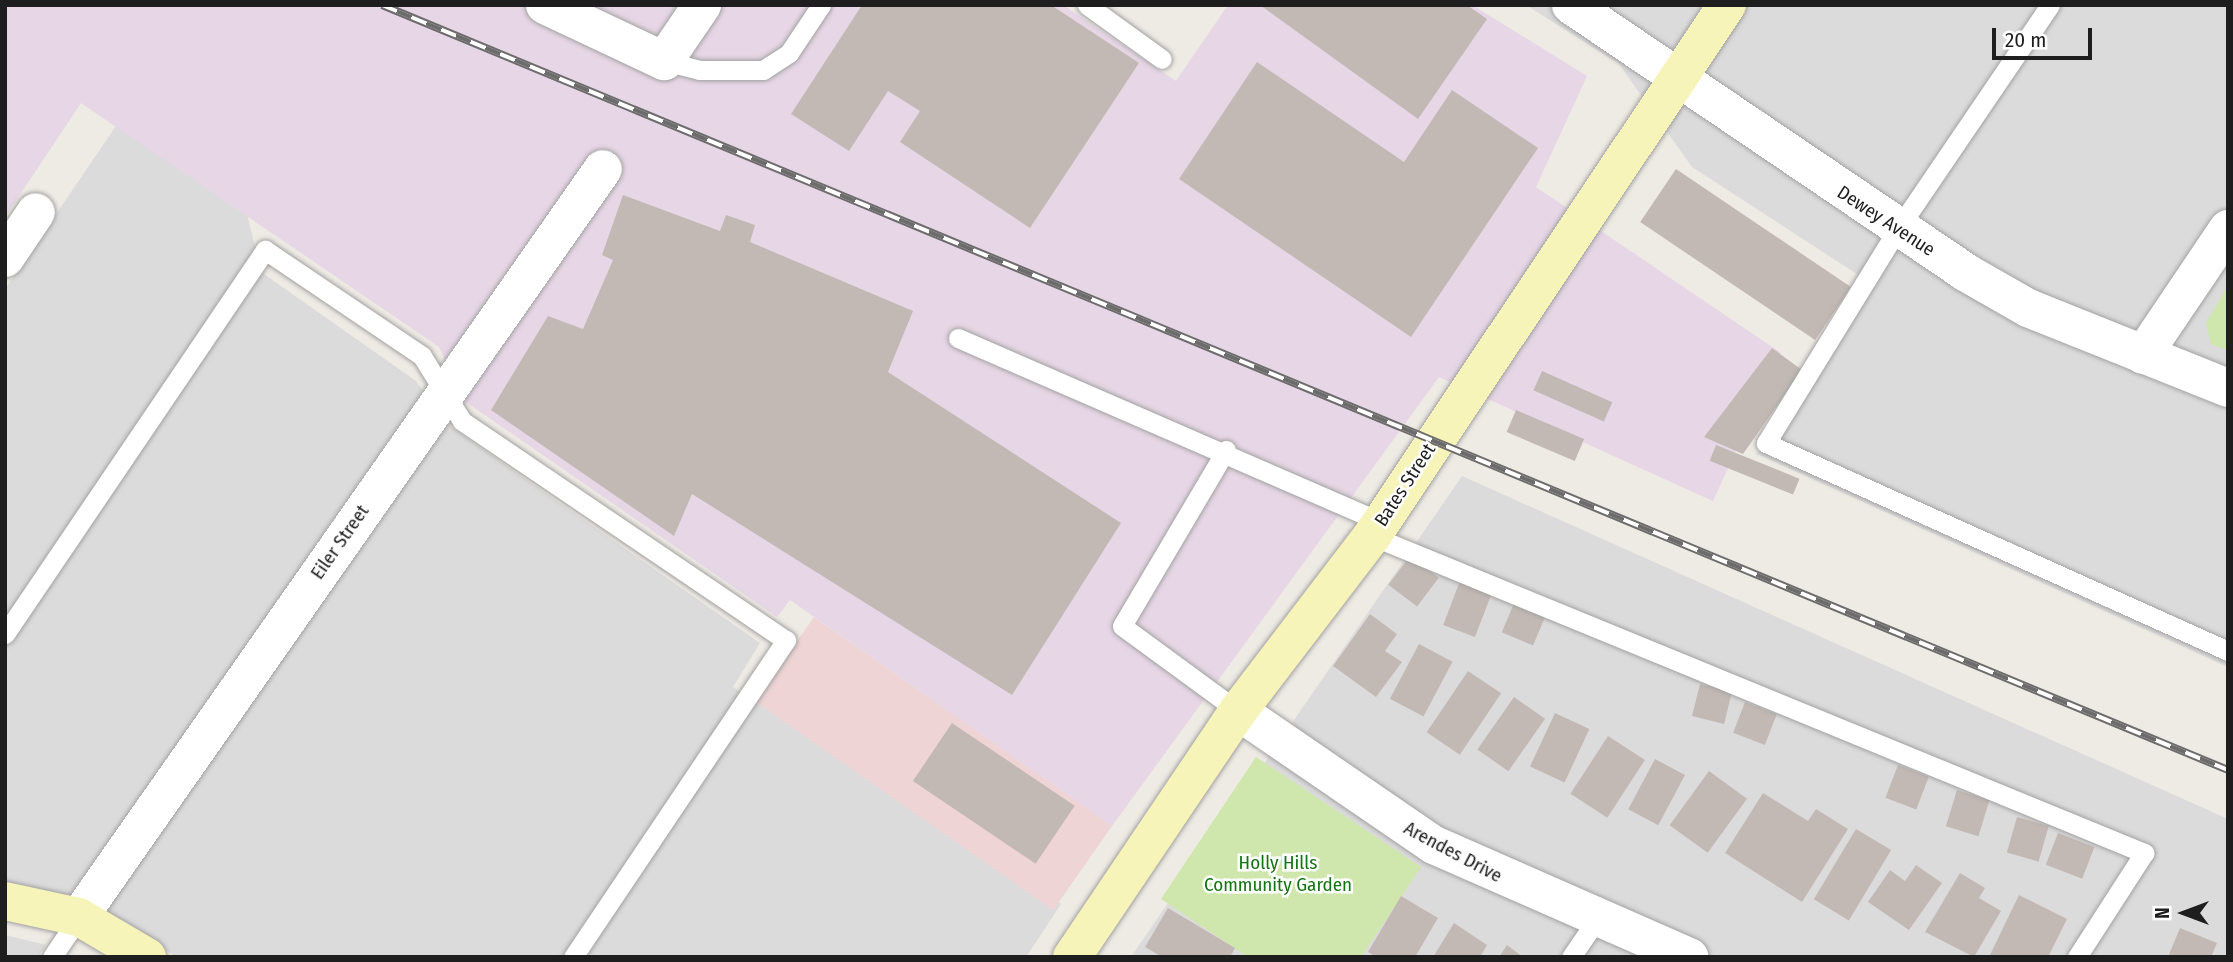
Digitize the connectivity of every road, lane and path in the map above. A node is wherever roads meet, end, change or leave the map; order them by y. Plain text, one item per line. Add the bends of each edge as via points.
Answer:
1 (545, 5) edge
2 (702, 5) edge
3 (821, 5) edge
4 (1087, 5) edge
5 (1571, 5) edge
6 (1727, 5) edge
7 (2050, 5) edge
8 (1162, 59) dead end
9 (664, 61) junction
10 (1677, 79) junction
11 (603, 169) dead end
12 (36, 212) dead end
13 (2228, 229) edge
14 (1897, 230) junction
15 (5, 258) edge
16 (958, 338) dead end
17 (2143, 355) junction
18 (2226, 385) edge
19 (443, 393) junction
20 (1226, 450) junction
21 (1376, 529) junction
22 (5, 634) edge
23 (2228, 650) edge
24 (1238, 711) junction
25 (5, 901) edge
26 (79, 917) junction
27 (1597, 919) junction
28 (52, 957) edge
29 (148, 957) edge
30 (573, 957) edge
31 (1072, 957) edge
32 (1571, 957) edge
33 (1689, 957) edge
34 (2077, 957) edge

1 - 9 street
2 - 9 street
3 - 9 lane via 789,53 763,70 699,70
4 - 8 lane
5 - 10 street, Dewey Avenue
6 - 10 main road, Bates Street
7 - 14 lane
10 - 14 street, Dewey Avenue
10 - 21 main road, Bates Street
11 - 19 street, Eiler Street
12 - 15 street
13 - 17 street
14 - 17 street, Dewey Avenue via 2028,308
14 - 23 lane via 1766,443
16 - 20 lane
17 - 18 street, Dewey Avenue
19 - 22 lane via 422,356 265,250
19 - 26 street, Eiler Street
19 - 30 lane via 462,421 786,640
20 - 21 lane
20 - 24 lane via 1122,626
21 - 24 main road, Bates Street
21 - 34 lane via 2144,853
24 - 27 street, Arendes Drive via 1434,845
24 - 31 main road, Bates Street
25 - 26 main road
26 - 28 lane
26 - 29 main road
27 - 32 lane
27 - 33 street, Arendes Drive

